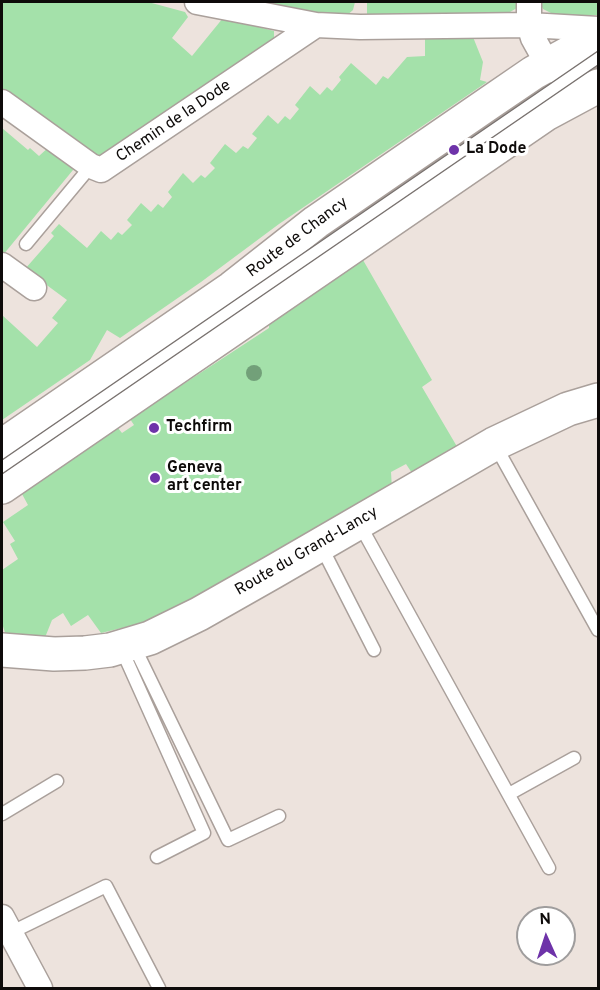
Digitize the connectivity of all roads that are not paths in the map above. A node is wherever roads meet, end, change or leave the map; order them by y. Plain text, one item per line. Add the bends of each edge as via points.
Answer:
1 (197, 2) edge
2 (529, 2) edge
3 (316, 25) junction
4 (530, 26) junction
5 (598, 29) edge
6 (598, 37) edge
7 (582, 75) edge
8 (2, 102) edge
9 (92, 166) junction
10 (26, 244) dead end
11 (2, 265) edge
12 (34, 288) dead end
13 (598, 400) edge
14 (494, 444) junction
15 (2, 446) edge
16 (2, 467) edge
17 (2, 487) edge
18 (359, 522) junction
19 (320, 545) junction
20 (598, 630) edge
21 (126, 645) junction
22 (2, 650) edge
23 (374, 650) dead end
24 (574, 758) dead end
25 (57, 781) dead end
26 (508, 794) junction
27 (2, 814) edge
28 (279, 816) dead end
29 (157, 856) dead end
30 (549, 868) dead end
31 (6, 925) edge
32 (40, 988) edge
33 (159, 988) edge

1 - 3 street
2 - 4 street
3 - 4 street
3 - 9 street, Chemin de la Dode via 113,162 100,170
4 - 5 street
4 - 7 street via 534,40
6 - 7 main road, Route de Chancy
7 - 15 main road, Route de Chancy via 533,73
7 - 16 lane
7 - 17 main road, Route de Chancy via 546,114
8 - 9 street
9 - 10 lane
11 - 12 street
13 - 14 main road, Route du Grand-Lancy via 568,409
14 - 18 main road, Route du Grand-Lancy
14 - 20 lane
18 - 19 main road, Route du Grand-Lancy
18 - 26 lane
19 - 21 main road, Route du Grand-Lancy via 169,629
19 - 23 lane
21 - 22 main road, Route du Grand-Lancy via 71,654
21 - 28 lane via 228,840
21 - 29 lane via 204,833
24 - 26 lane
25 - 27 lane
26 - 30 lane
31 - 32 street
31 - 33 lane via 106,886

